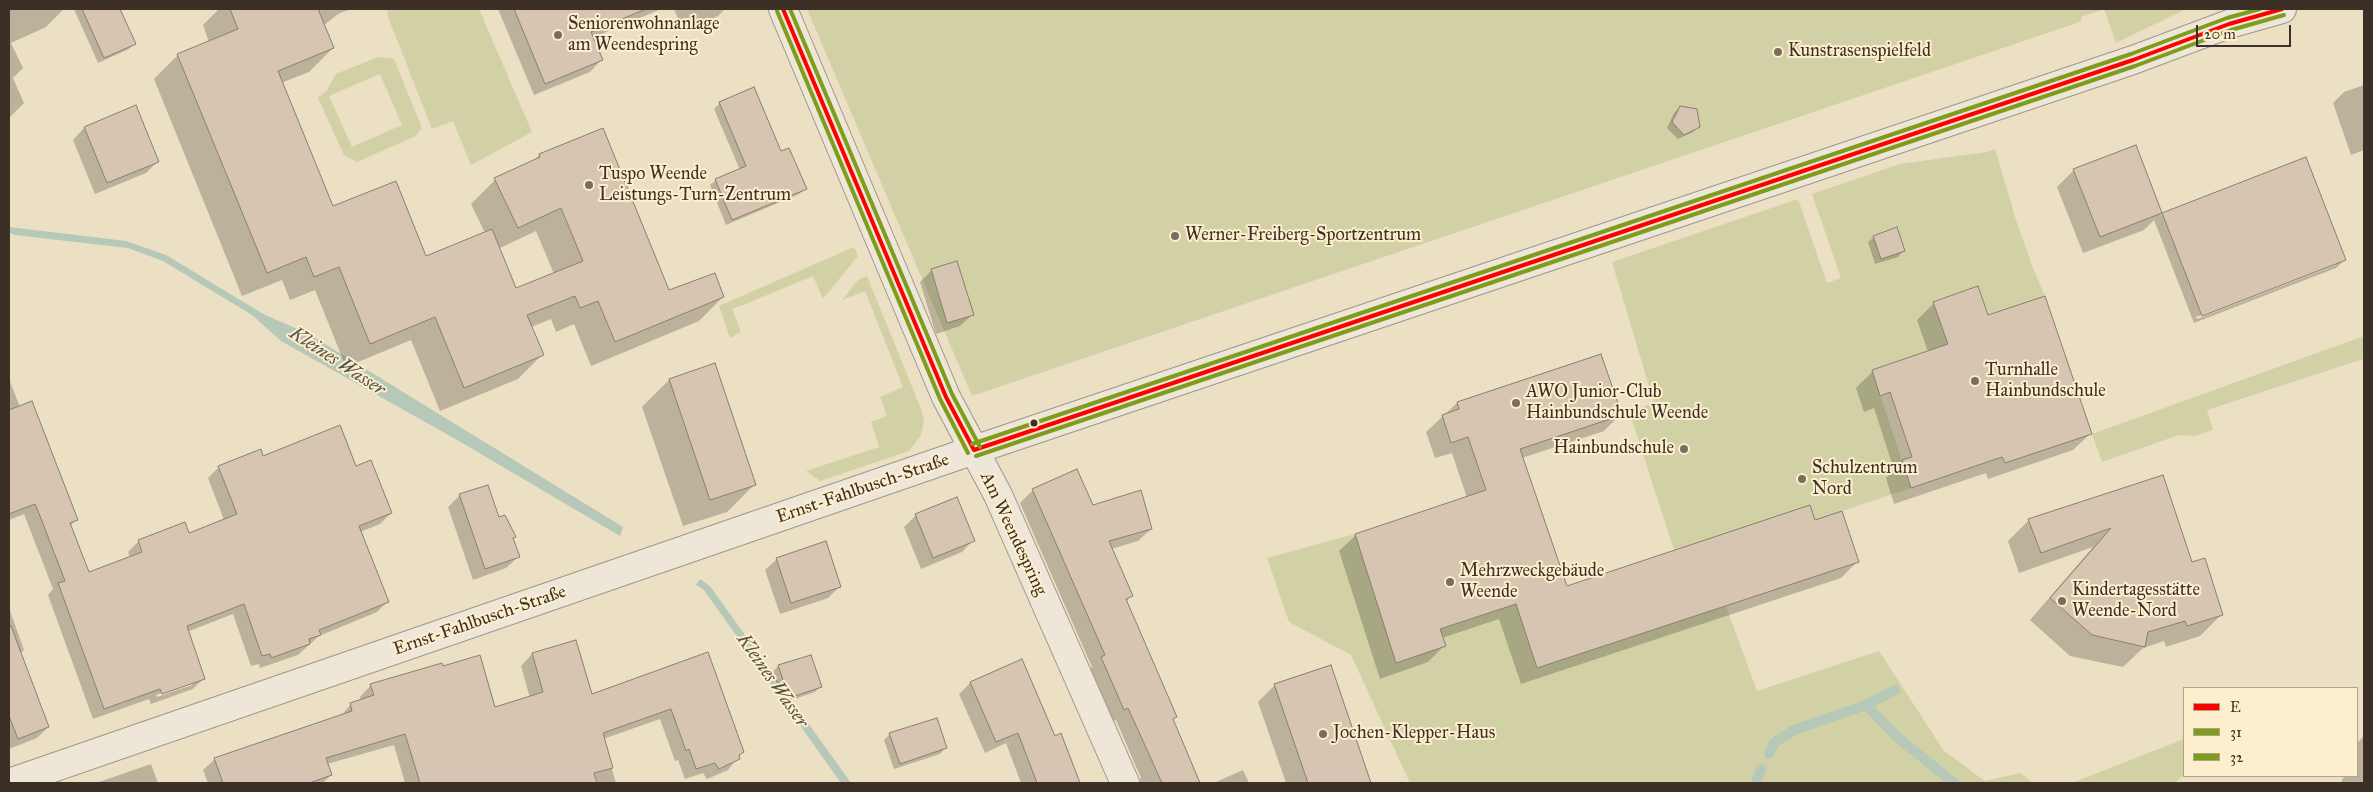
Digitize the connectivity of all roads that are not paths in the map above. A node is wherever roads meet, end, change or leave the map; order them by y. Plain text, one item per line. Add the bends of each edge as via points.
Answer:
1 (783, 9) edge
2 (2282, 9) edge
3 (2237, 16) edge
4 (974, 450) junction
5 (9, 783) edge
6 (1125, 783) edge

1 - 4 street, Am Weendespring via 946,397
2 - 3 street, Ernst-Fahlbusch-Straße
3 - 4 street, Ernst-Fahlbusch-Straße via 2133,60
4 - 5 street, Ernst-Fahlbusch-Straße
4 - 6 street, Am Weendespring via 998,495

